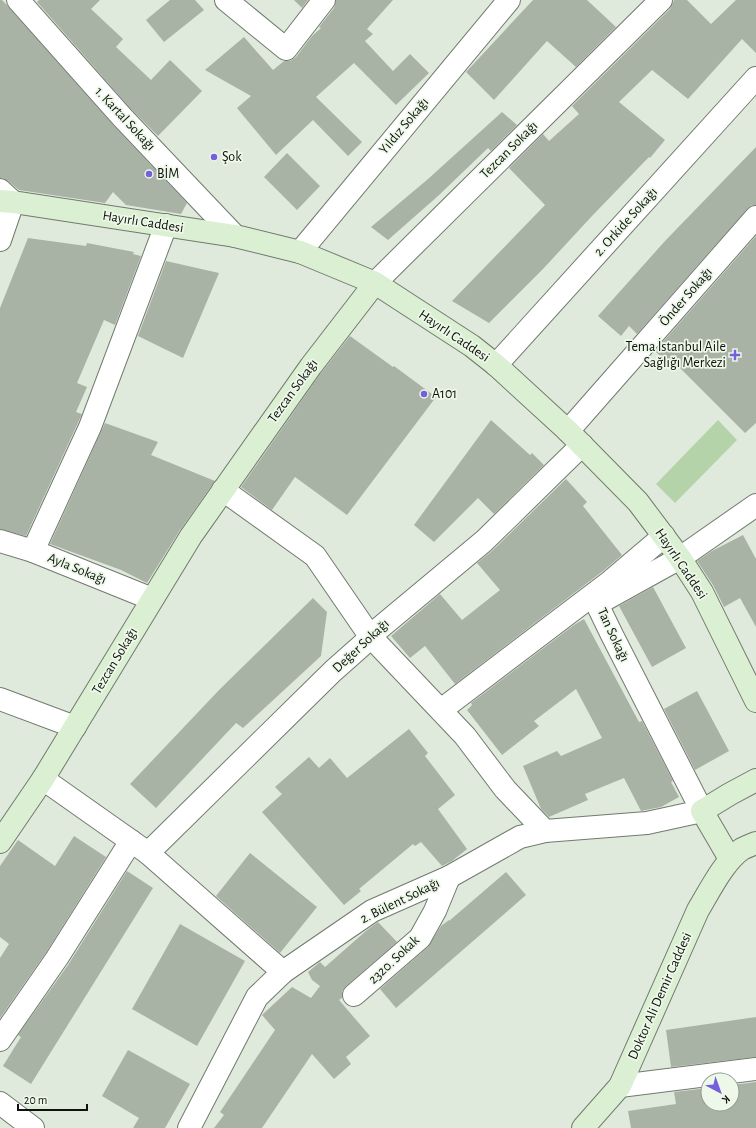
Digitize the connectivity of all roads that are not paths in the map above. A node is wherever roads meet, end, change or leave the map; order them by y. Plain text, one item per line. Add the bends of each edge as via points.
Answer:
1 (226, 0) edge
2 (324, 0) edge
3 (509, 0) edge
4 (661, 0) edge
5 (21, 2) edge
6 (756, 78) edge
7 (4, 198) edge
8 (756, 217) edge
9 (166, 225) junction
10 (235, 236) junction
11 (0, 240) edge
12 (300, 252) junction
13 (375, 283) junction
14 (496, 365) junction
15 (575, 438) junction
16 (223, 490) junction
17 (756, 505) edge
18 (664, 536) junction
19 (0, 541) edge
20 (33, 551) junction
21 (680, 558) junction
22 (152, 599) junction
23 (370, 636) junction
24 (0, 699) edge
25 (756, 701) edge
26 (441, 710) junction
27 (75, 727) junction
28 (43, 780) junction
29 (756, 780) edge
30 (702, 811) junction
31 (545, 831) junction
32 (0, 842) edge
33 (756, 843) edge
34 (139, 847) junction
35 (730, 859) junction
36 (449, 877) junction
37 (284, 972) junction
38 (354, 995) dead end
39 (0, 1040) edge
40 (756, 1069) edge
41 (620, 1086) junction
42 (0, 1102) edge
43 (33, 1128) edge
44 (189, 1128) edge
45 (583, 1128) edge

1 - 2 street via 286,49
3 - 12 street, Yıldız Sokağı
4 - 13 street, Tezcan Sokağı
5 - 10 street, 1. Kartal Sokağı via 122,117
6 - 14 street, 2. Orkide Sokağı
7 - 9 street, Hayırlı Caddesi
7 - 11 street
8 - 15 street, Önder Sokağı
9 - 10 street, Hayırlı Caddesi
9 - 20 street via 90,427
10 - 12 street, Hayırlı Caddesi
12 - 13 street, Hayırlı Caddesi
13 - 14 street, Hayırlı Caddesi via 472,346
13 - 16 street, Tezcan Sokağı via 311,366
14 - 15 street, Hayırlı Caddesi
15 - 18 street, Hayırlı Caddesi via 638,502
15 - 23 street, Değer Sokağı via 484,541
16 - 22 street, Tezcan Sokağı via 190,536
16 - 23 street via 315,556
17 - 21 street, Tan Sokağı
18 - 21 street, Hayırlı Caddesi
18 - 26 street via 611,581
19 - 20 street, Ayla Sokağı
20 - 22 street, Ayla Sokağı
21 - 25 street, Hayırlı Caddesi via 702,592
21 - 30 street, Tan Sokağı via 597,604
22 - 27 street, Tezcan Sokağı
23 - 26 street
23 - 34 street, Değer Sokağı
24 - 27 street
26 - 31 street via 465,736 505,789
27 - 28 street, Tezcan Sokağı
28 - 32 street, Tezcan Sokağı
28 - 34 street
29 - 30 street
30 - 31 street, 2. Bülent Sokağı via 647,823
30 - 35 street
31 - 36 street, 2. Bülent Sokağı via 520,836
33 - 35 street via 742,849
34 - 37 street
34 - 39 street, Değer Sokağı
35 - 41 street, Doktor Ali Demir Caddesi via 698,910
36 - 37 street, 2. Bülent Sokağı via 372,911
36 - 38 street, 2320. Sokak via 420,938
37 - 44 street, 2. Bülent Sokağı via 257,997
40 - 41 street
41 - 45 street, Doktor Ali Demir Caddesi
42 - 43 street

